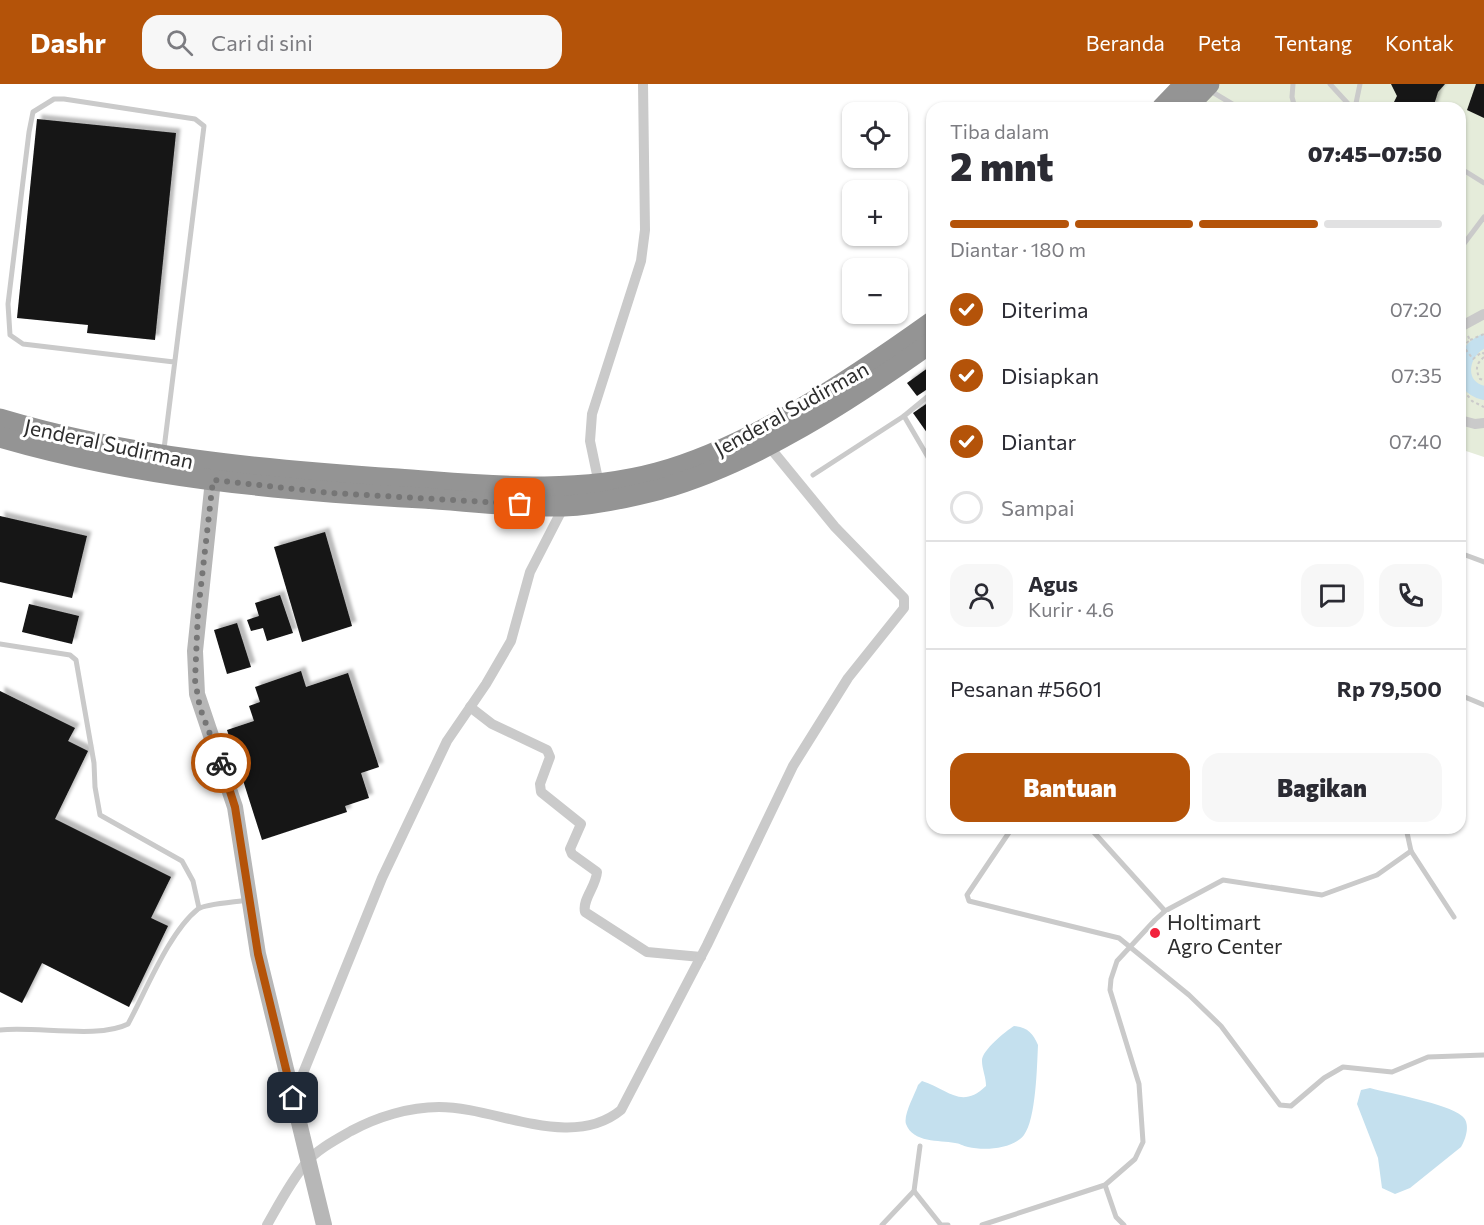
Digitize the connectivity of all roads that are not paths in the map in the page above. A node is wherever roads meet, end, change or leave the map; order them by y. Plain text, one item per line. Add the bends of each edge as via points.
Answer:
1 (643, 84) edge
2 (1293, 84) edge
3 (1330, 84) edge
4 (1360, 84) edge
5 (1200, 85) edge
6 (1172, 102) edge
7 (1190, 102) edge
8 (1229, 102) edge
9 (1293, 102) edge
10 (1347, 102) edge
11 (1355, 102) edge
12 (1466, 172) edge
13 (1484, 183) edge
14 (1484, 217) edge
15 (1466, 241) edge
16 (1484, 314) edge
17 (1466, 324) edge
18 (926, 326) edge
19 (926, 346) edge
20 (174, 362) junction
21 (926, 398) edge
22 (904, 416) junction
23 (0, 419) edge
24 (1466, 421) edge
25 (1484, 423) edge
26 (0, 437) edge
27 (767, 444) junction
28 (926, 454) edge
29 (163, 457) junction
30 (813, 475) dead end
31 (213, 480) junction
32 (598, 484) junction
33 (564, 506) junction
34 (1466, 555) edge
35 (1484, 562) edge
36 (0, 644) edge
37 (1466, 698) edge
38 (1484, 705) edge
39 (470, 707) junction
40 (1007, 834) edge
41 (1095, 834) edge
42 (1407, 834) edge
43 (1411, 851) junction
44 (249, 900) junction
45 (199, 908) junction
46 (1165, 911) junction
47 (1454, 917) dead end
48 (1130, 946) junction
49 (701, 957) junction
50 (0, 1030) edge
51 (1484, 1056) edge
52 (293, 1098) junction
53 (920, 1146) dead end
54 (307, 1161) junction
55 (1105, 1185) junction
56 (914, 1191) junction
57 (267, 1225) edge
58 (324, 1225) edge
59 (882, 1225) edge
60 (948, 1225) edge
61 (982, 1225) edge
62 (1124, 1225) edge

1 - 32 street via 645,230 641,261 592,414 590,441
2 - 9 lane
3 - 10 lane
4 - 11 lane
5 - 6 highway
5 - 7 highway
5 - 8 lane
12 - 13 lane
14 - 15 lane
16 - 17 street
18 - 32 highway, Jenderal Sudirman via 867,368 751,434 657,473
19 - 27 highway
20 - 20 lane via 23,344 10,335 8,304 29,132 33,112 44,103 64,99 195,119 204,126
20 - 29 lane
21 - 22 lane
22 - 28 lane
22 - 30 lane
23 - 29 highway, Jenderal Sudirman via 68,438
24 - 25 street
26 - 31 highway via 76,456
27 - 33 highway via 712,472 660,489
27 - 49 street via 835,527 904,598 905,604 848,678 793,766
29 - 32 highway, Jenderal Sudirman via 228,466 499,486 549,488
31 - 33 highway via 331,493
31 - 44 street via 196,632 197,694 235,807
33 - 39 street via 530,572 511,641
34 - 35 lane
36 - 45 lane via 70,655 76,660 100,815 182,861 193,881
37 - 38 lane
39 - 49 street via 492,724 547,750 550,757 541,792 580,824 570,849 597,872 584,903 585,912 647,952
39 - 52 street via 447,741 382,878
40 - 48 lane via 967,895 969,901 1119,938
41 - 46 lane
42 - 43 lane
43 - 46 lane via 1377,875 1335,892 1304,894 1223,880
43 - 47 lane
44 - 45 lane
44 - 52 street
45 - 50 lane via 178,930 128,1024 111,1031
46 - 48 lane
48 - 51 lane via 1221,1026 1282,1107 1291,1106 1343,1067 1392,1072 1428,1057
48 - 55 lane via 1113,969 1110,990 1139,1084 1143,1142 1135,1159
49 - 54 street via 621,1110 602,1123 569,1129 461,1109 415,1108 359,1127
52 - 54 street
53 - 56 lane
54 - 57 street
54 - 58 street
55 - 61 lane
55 - 62 lane via 1116,1217
56 - 59 lane
56 - 60 lane via 941,1225

